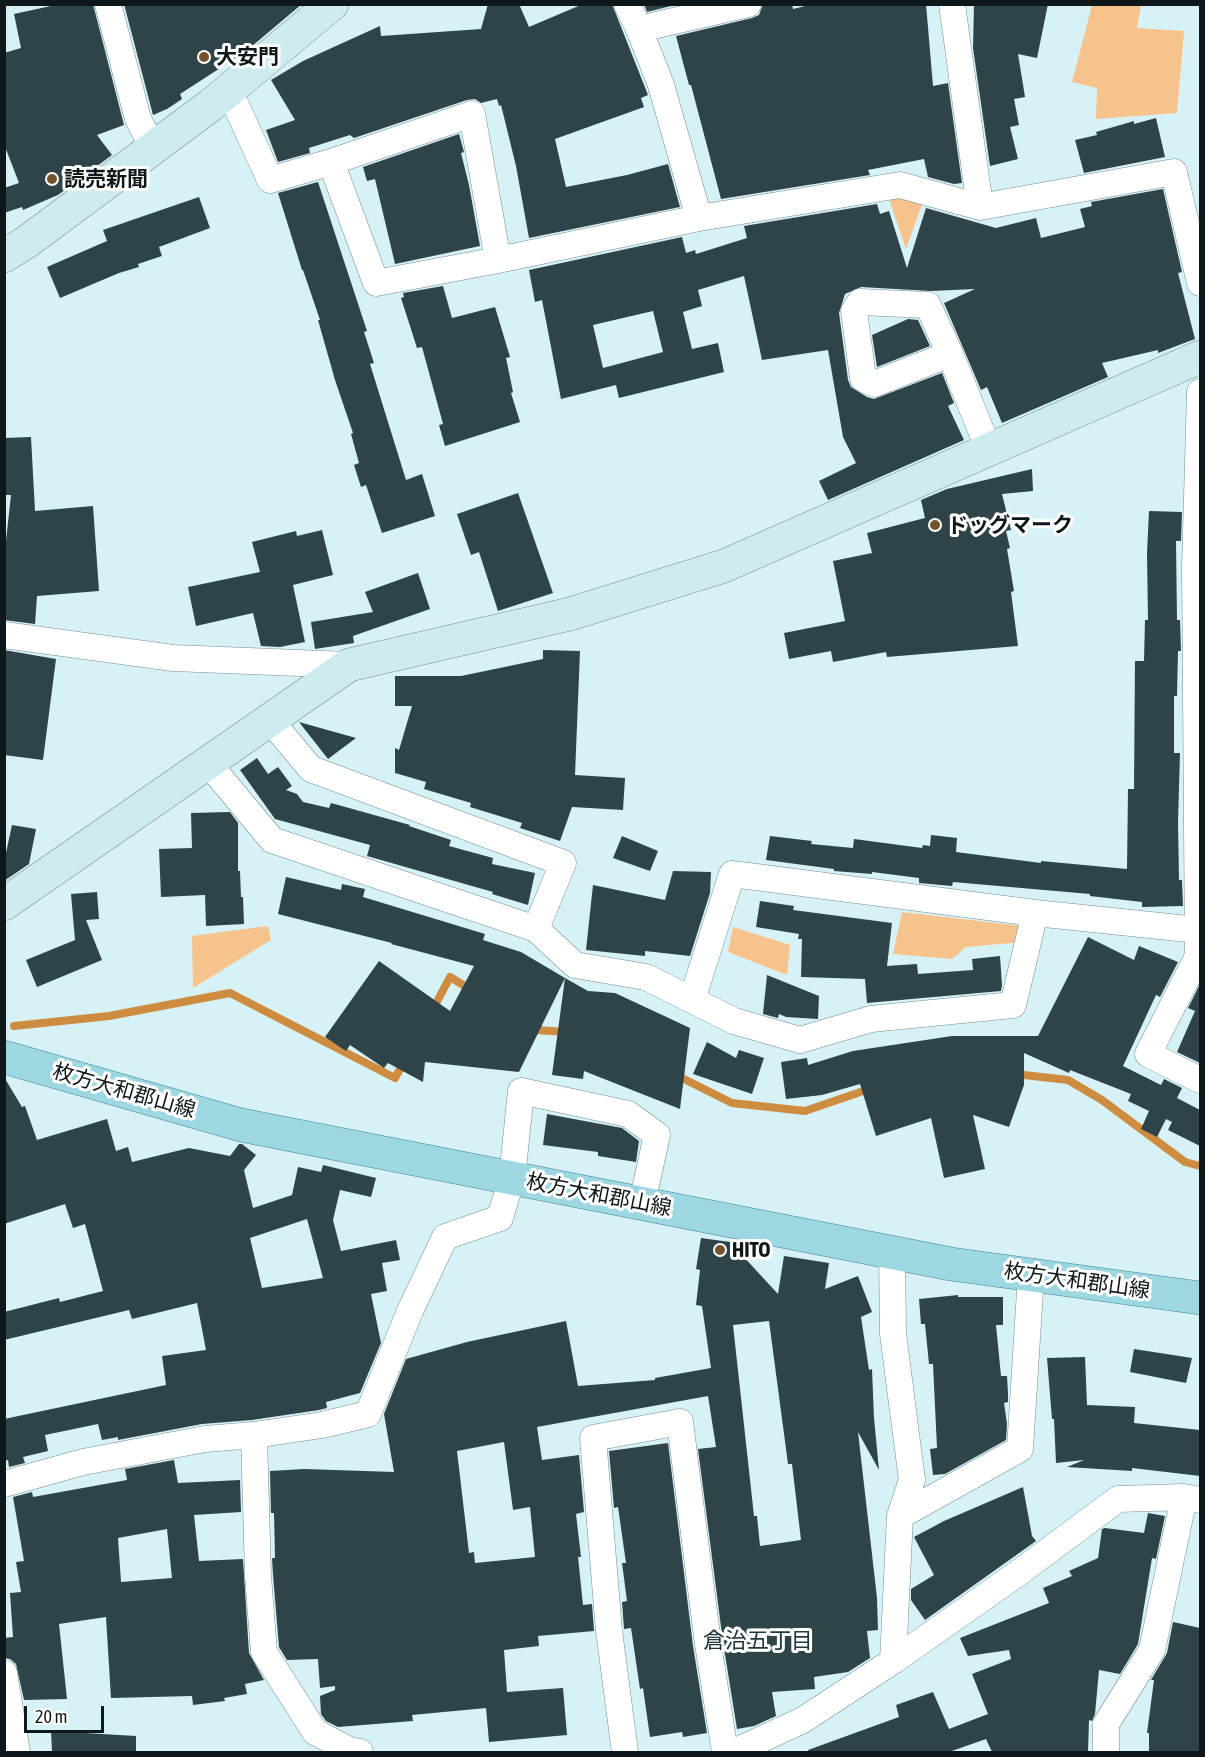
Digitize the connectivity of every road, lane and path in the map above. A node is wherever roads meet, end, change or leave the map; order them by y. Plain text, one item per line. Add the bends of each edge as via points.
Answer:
1 (108, 4) edge
2 (332, 4) edge
3 (627, 4) edge
4 (748, 4) edge
5 (952, 4) edge
6 (721, 7) edge
7 (639, 29) junction
8 (229, 90) junction
9 (153, 148) junction
10 (331, 162) junction
11 (980, 207) junction
12 (699, 218) junction
13 (4, 256) edge
14 (498, 260) junction
15 (1200, 283) edge
16 (950, 354) dead end
17 (1200, 357) edge
18 (1200, 392) edge
19 (1200, 438) edge
20 (989, 450) junction
21 (4, 635) edge
22 (349, 665) junction
23 (270, 720) junction
24 (208, 763) junction
25 (4, 904) edge
26 (1035, 913) junction
27 (536, 929) junction
28 (1198, 930) junction
29 (1199, 957) edge
30 (692, 1000) junction
31 (4, 1057) edge
32 (1200, 1080) edge
33 (512, 1178) junction
34 (642, 1203) junction
35 (892, 1252) junction
36 (1030, 1275) junction
37 (1200, 1298) edge
38 (254, 1435) junction
39 (4, 1484) edge
40 (1192, 1498) edge
41 (900, 1516) junction
42 (893, 1661) junction
43 (4, 1673) edge
44 (17, 1752) edge
45 (360, 1752) edge
46 (625, 1752) edge
47 (725, 1752) edge
48 (734, 1752) edge
49 (1106, 1752) edge

1 - 9 street via 138,119
2 - 8 street
3 - 7 street
4 - 6 street
5 - 11 street
6 - 7 street
7 - 12 street via 661,85
8 - 9 street
8 - 10 street via 270,180
9 - 13 street
10 - 14 street via 376,283
10 - 14 street via 471,114
11 - 12 street via 900,185
11 - 15 street via 1174,172
12 - 14 street
16 - 20 street
17 - 20 street
18 - 19 street
19 - 28 street via 1196,567
20 - 22 street via 724,566 570,614
21 - 22 street via 173,658
22 - 23 street
23 - 24 street
23 - 27 street via 311,768 563,863
24 - 25 street
24 - 27 street via 272,840
26 - 28 street
26 - 30 street via 1013,1005 871,1019 800,1040 734,1022
26 - 30 street via 732,874
27 - 30 street via 575,965 646,976
28 - 29 street
29 - 32 street via 1148,1054
31 - 33 main road, 枚方大和郡山線 via 241,1125
33 - 34 main road, 枚方大和郡山線
33 - 34 street via 521,1091 628,1114 657,1135
33 - 38 street via 500,1218 445,1237 368,1414
34 - 35 main road, 枚方大和郡山線
35 - 36 main road, 枚方大和郡山線
35 - 41 street via 893,1334 912,1480
36 - 37 main road, 枚方大和郡山線
36 - 41 street via 1020,1449
38 - 39 street via 205,1439 83,1462
38 - 45 street via 264,1652 315,1732
40 - 42 street via 1118,1499
40 - 49 street via 1152,1650 1106,1724
41 - 42 street
42 - 48 street via 803,1720
43 - 44 street
46 - 47 street via 609,1631 593,1438 680,1422

